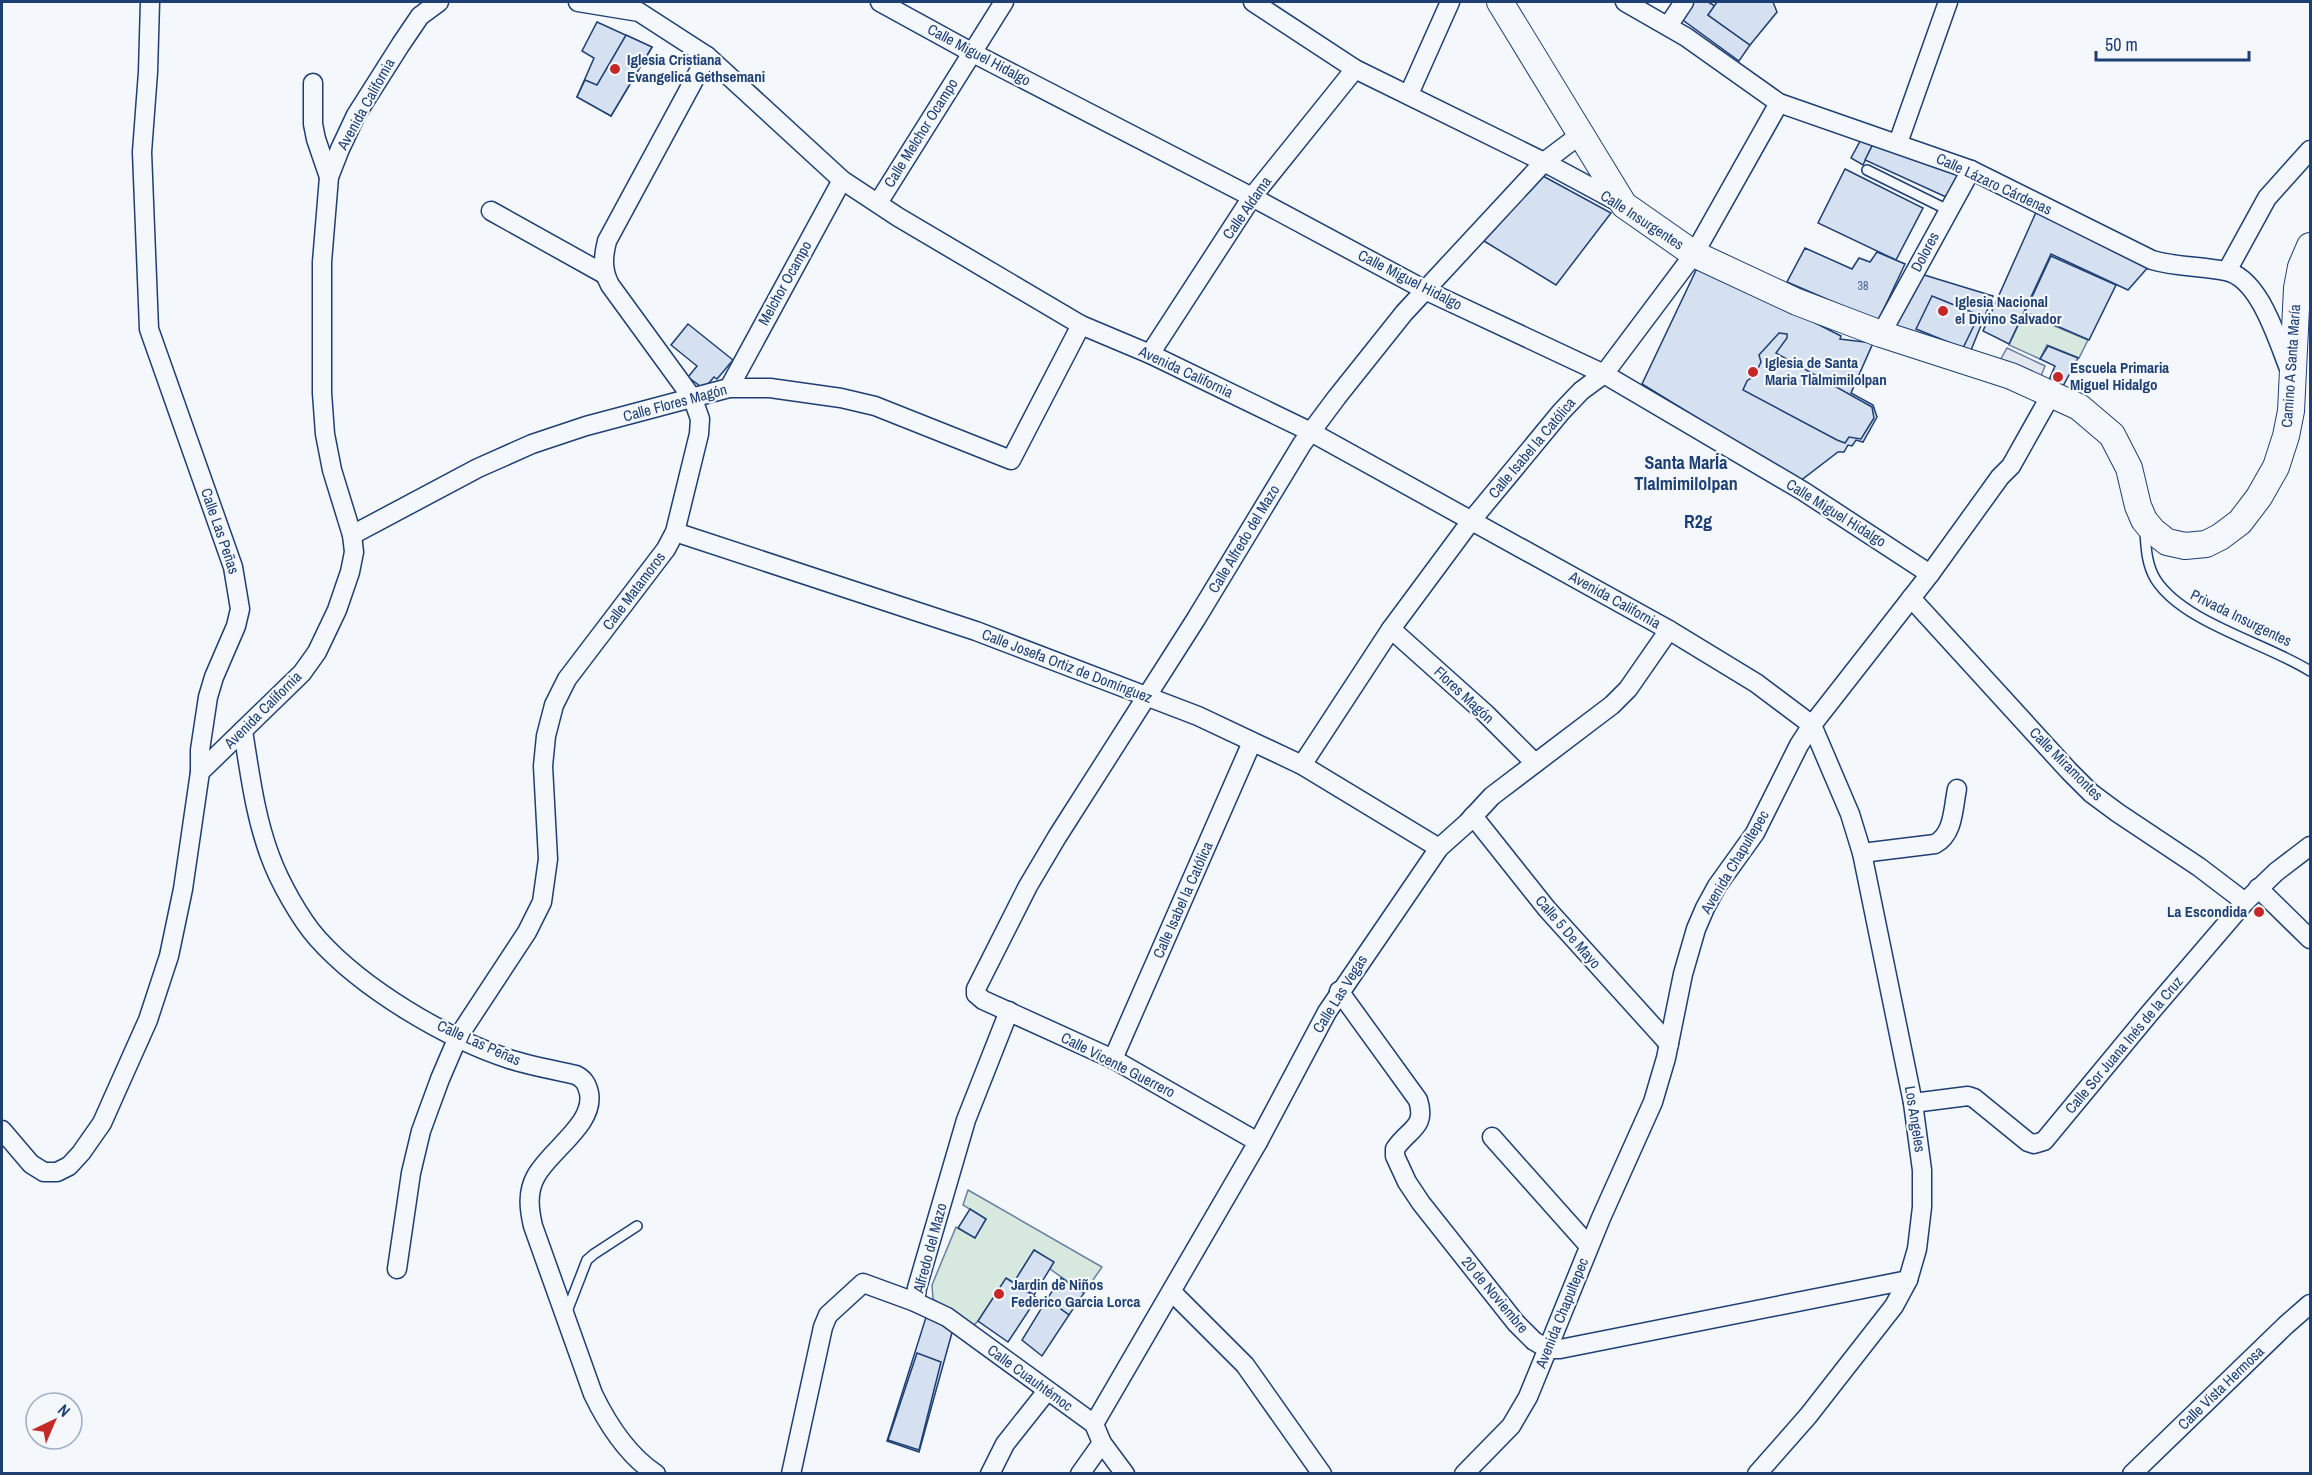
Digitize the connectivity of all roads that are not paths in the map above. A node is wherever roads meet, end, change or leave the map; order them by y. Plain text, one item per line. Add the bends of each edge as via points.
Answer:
1 (150, 2) edge
2 (440, 2) edge
3 (578, 2) edge
4 (880, 2) edge
5 (1004, 2) edge
6 (1253, 2) edge
7 (1450, 2) edge
8 (1500, 2) edge
9 (1625, 2) edge
10 (1684, 2) edge
11 (1948, 2) edge
12 (641, 7) edge
13 (1668, 26) junction
14 (971, 52) junction
15 (707, 56) junction
16 (1355, 69) junction
17 (313, 83) dead end
18 (1409, 94) junction
19 (1779, 102) junction
20 (1581, 134) junction
21 (1898, 143) junction
22 (2310, 150) edge
23 (1544, 162) junction
24 (1868, 170) dead end
25 (1971, 170) junction
26 (329, 177) junction
27 (842, 180) junction
28 (1252, 197) junction
29 (878, 203) junction
30 (1623, 205) junction
31 (1948, 210) junction
32 (491, 211) dead end
33 (2310, 246) edge
34 (1694, 254) junction
35 (2227, 271) junction
36 (604, 274) junction
37 (1427, 291) junction
38 (1081, 325) junction
39 (1881, 334) junction
40 (1150, 354) junction
41 (1604, 374) junction
42 (2292, 376) junction
43 (729, 388) junction
44 (2052, 393) junction
45 (693, 399) junction
46 (1311, 432) junction
47 (1471, 520) junction
48 (2144, 520) junction
49 (675, 532) junction
50 (352, 535) junction
51 (1930, 574) junction
52 (1911, 598) junction
53 (1391, 629) junction
54 (1669, 630) junction
55 (2310, 671) edge
56 (1145, 697) junction
57 (1812, 725) junction
58 (243, 731) junction
59 (1252, 742) junction
60 (1535, 763) junction
61 (1302, 765) junction
62 (200, 772) junction
63 (1957, 789) dead end
64 (1473, 816) junction
65 (2310, 846) edge
66 (1439, 848) junction
67 (1862, 853) junction
68 (2258, 888) junction
69 (2245, 902) junction
70 (2310, 939) edge
71 (1339, 991) junction
72 (976, 994) joint
73 (1008, 1011) junction
74 (458, 1037) junction
75 (1669, 1044) junction
76 (1113, 1059) junction
77 (1913, 1102) junction
78 (2, 1130) edge
79 (1492, 1137) dead end
80 (1258, 1142) junction
81 (637, 1226) dead end
82 (1589, 1246) junction
83 (397, 1269) dead end
84 (1908, 1280) junction
85 (1172, 1292) junction
86 (915, 1302) junction
87 (2310, 1304) edge
88 (565, 1316) junction
89 (1548, 1350) junction
90 (1047, 1390) junction
91 (1094, 1424) junction
92 (1102, 1443) junction
93 (656, 1473) edge
94 (791, 1473) edge
95 (990, 1473) edge
96 (1080, 1473) edge
97 (1125, 1473) edge
98 (1322, 1473) edge
99 (1464, 1473) edge
100 (1757, 1473) edge
101 (2132, 1473) edge

1 - 62 street, Calle Las Peñas via 142,152 149,329 233,567 240,609 208,697
2 - 26 street, Avenida California via 420,16 401,44 356,115
3 - 12 street, Avenida California
4 - 14 street, Calle Miguel Hidalgo
5 - 14 street, Calle Melchor Ocampo
6 - 16 street, Calle Insurgentes
7 - 18 street
8 - 20 main road
9 - 13 street, Calle Lázaro Cárdenas
10 - 13 street
11 - 21 street
12 - 15 street, Avenida California
13 - 19 street, Calle Lázaro Cárdenas
14 - 28 street, Calle Miguel Hidalgo
14 - 29 street, Calle Melchor Ocampo
15 - 27 street, Avenida California
15 - 36 street via 607,241
16 - 18 street, Calle Insurgentes
16 - 28 street, Calle Aldama
17 - 26 street via 313,124
18 - 23 street, Calle Insurgentes
19 - 21 street, Calle Lázaro Cárdenas
19 - 34 street, Calle Isabel la Católica
20 - 23 street, Calle Alfredo del Mazo
20 - 30 main road
21 - 25 street, Calle Lázaro Cárdenas
22 - 35 street via 2267,198
23 - 30 street, Calle Insurgentes
23 - 37 street, Calle Alfredo del Mazo
24 - 31 lane
25 - 31 street, Dolores
25 - 35 street, Calle Lázaro Cárdenas via 2152,260 2172,266
26 - 50 street, Avenida California via 322,262 322,393 332,470
27 - 29 street, Avenida California
27 - 43 street, Melchor Ocampo
28 - 37 street, Calle Miguel Hidalgo
28 - 40 street, Calle Aldama
29 - 38 street, Avenida California
30 - 34 main road, Calle Insurgentes
31 - 39 street, Dolores
32 - 36 street
33 - 42 main road, Camino A Santa María via 2296,288
34 - 39 main road, Calle Insurgentes via 1797,302
34 - 41 street, Calle Isabel la Católica
35 - 42 street via 2246,282 2260,299
36 - 45 street, Calle Matamoros
37 - 41 street, Calle Miguel Hidalgo
37 - 46 street, Calle Alfredo del Mazo via 1404,314
38 - 40 street, Avenida California
38 - 43 street, Calle Flores Magón via 1011,460 875,406 770,388
39 - 44 main road, Calle Insurgentes via 1966,360
40 - 46 street, Avenida California
41 - 47 street, Calle Isabel la Católica via 1561,412
41 - 51 street, Calle Miguel Hidalgo via 1803,491
42 - 48 main road, Camino A Santa María via 2291,411 2276,467 2240,522 2206,544 2185,546 2167,542
43 - 45 street, Calle Flores Magón
44 - 48 main road, Camino A Santa María via 2079,407 2112,435 2129,468
44 - 51 street, Avenida Chapultepec via 2012,466
45 - 49 street, Calle Matamoros via 700,419 699,434
45 - 50 street, Calle Flores Magón via 532,444
46 - 47 street, Avenida California
46 - 56 street, Calle Alfredo del Mazo
47 - 53 street, Calle Isabel la Católica
47 - 54 street, Avenida California
48 - 55 lane, Privada Insurgentes via 2147,559 2155,579 2170,598 2189,612
49 - 56 street, Calle Josefa Ortiz de Domínguez via 966,627
49 - 74 street, Calle Matamoros via 567,679 554,705 543,766 548,859 542,902
50 - 58 street, Avenida California via 350,572 317,652 291,685
51 - 52 street, Avenida Chapultepec
52 - 57 street, Avenida Chapultepec
52 - 69 street, Calle Miramontes via 2091,793
53 - 60 street, Flores Magón
53 - 61 street, Calle Isabel la Católica
54 - 57 street, Avenida California via 1756,683
54 - 60 street, Calle Las Vegas via 1628,689 1612,705
56 - 59 street, Calle Josefa Ortiz de Domínguez via 1198,716
56 - 72 street, Calle Alfredo del Mazo via 1028,886
57 - 67 street, Los Angeles via 1850,814
57 - 75 street, Avenida Chapultepec via 1755,833 1716,886 1705,908 1683,974
58 - 62 street, Avenida California
58 - 74 street, Calle Las Peñas via 255,807 270,857 316,938 392,1001
59 - 61 street, Calle Josefa Ortiz de Domínguez
59 - 76 street, Calle Isabel la Católica
60 - 64 street, Calle Las Vegas
61 - 66 street, Calle Josefa Ortiz de Domínguez
62 - 78 street via 169,956 148,1020 102,1123 81,1153 57,1172 44,1172 31,1164
63 - 67 street via 1948,831 1941,841
64 - 66 street, Calle Las Vegas
64 - 75 street, Calle 5 De Mayo via 1547,909
65 - 68 street, Calle Sor Juana Inés de la Cruz
66 - 71 street, Calle Las Vegas
67 - 77 street, Los Angeles
68 - 69 street, Calle Sor Juana Inés de la Cruz
68 - 70 street
69 - 77 street, Calle Sor Juana Inés de la Cruz via 2039,1144 2028,1142 1974,1098
71 - 80 street, Calle Las Vegas
71 - 89 street, 20 de Noviembre via 1418,1100 1420,1119 1395,1149 1407,1182 1516,1323
72 - 73 street, Calle Vicente Guerrero
73 - 76 street, Calle Vicente Guerrero
73 - 86 street, Alfredo del Mazo via 966,1120
74 - 83 street, Calle Matamoros via 419,1141
74 - 88 street, Calle Las Peñas via 507,1058 576,1075 587,1085 590,1108 544,1164 530,1193 533,1226
75 - 82 street, Avenida Chapultepec via 1653,1102
76 - 80 street, Calle Vicente Guerrero
77 - 84 street, Los Angeles via 1922,1170 1922,1207 1917,1249
79 - 82 street
80 - 85 street, Calle Las Vegas
81 - 88 lane via 587,1260
82 - 89 street, Avenida Chapultepec
84 - 89 street
84 - 100 street, Los Angeles via 1873,1335
85 - 91 street, Calle Las Vegas
85 - 98 street via 1245,1365
86 - 90 street, Calle Cuauhtémoc via 948,1317
86 - 94 street, Alfredo del Mazo via 863,1283 828,1315
87 - 101 street, Calle Vista Hermosa
88 - 93 street, Calle Las Peñas via 602,1413 626,1447
89 - 99 street, Avenida Chapultepec via 1511,1426
90 - 91 street, Calle Cuauhtémoc
90 - 95 street via 1005,1444
91 - 92 street
92 - 96 street
92 - 97 street

